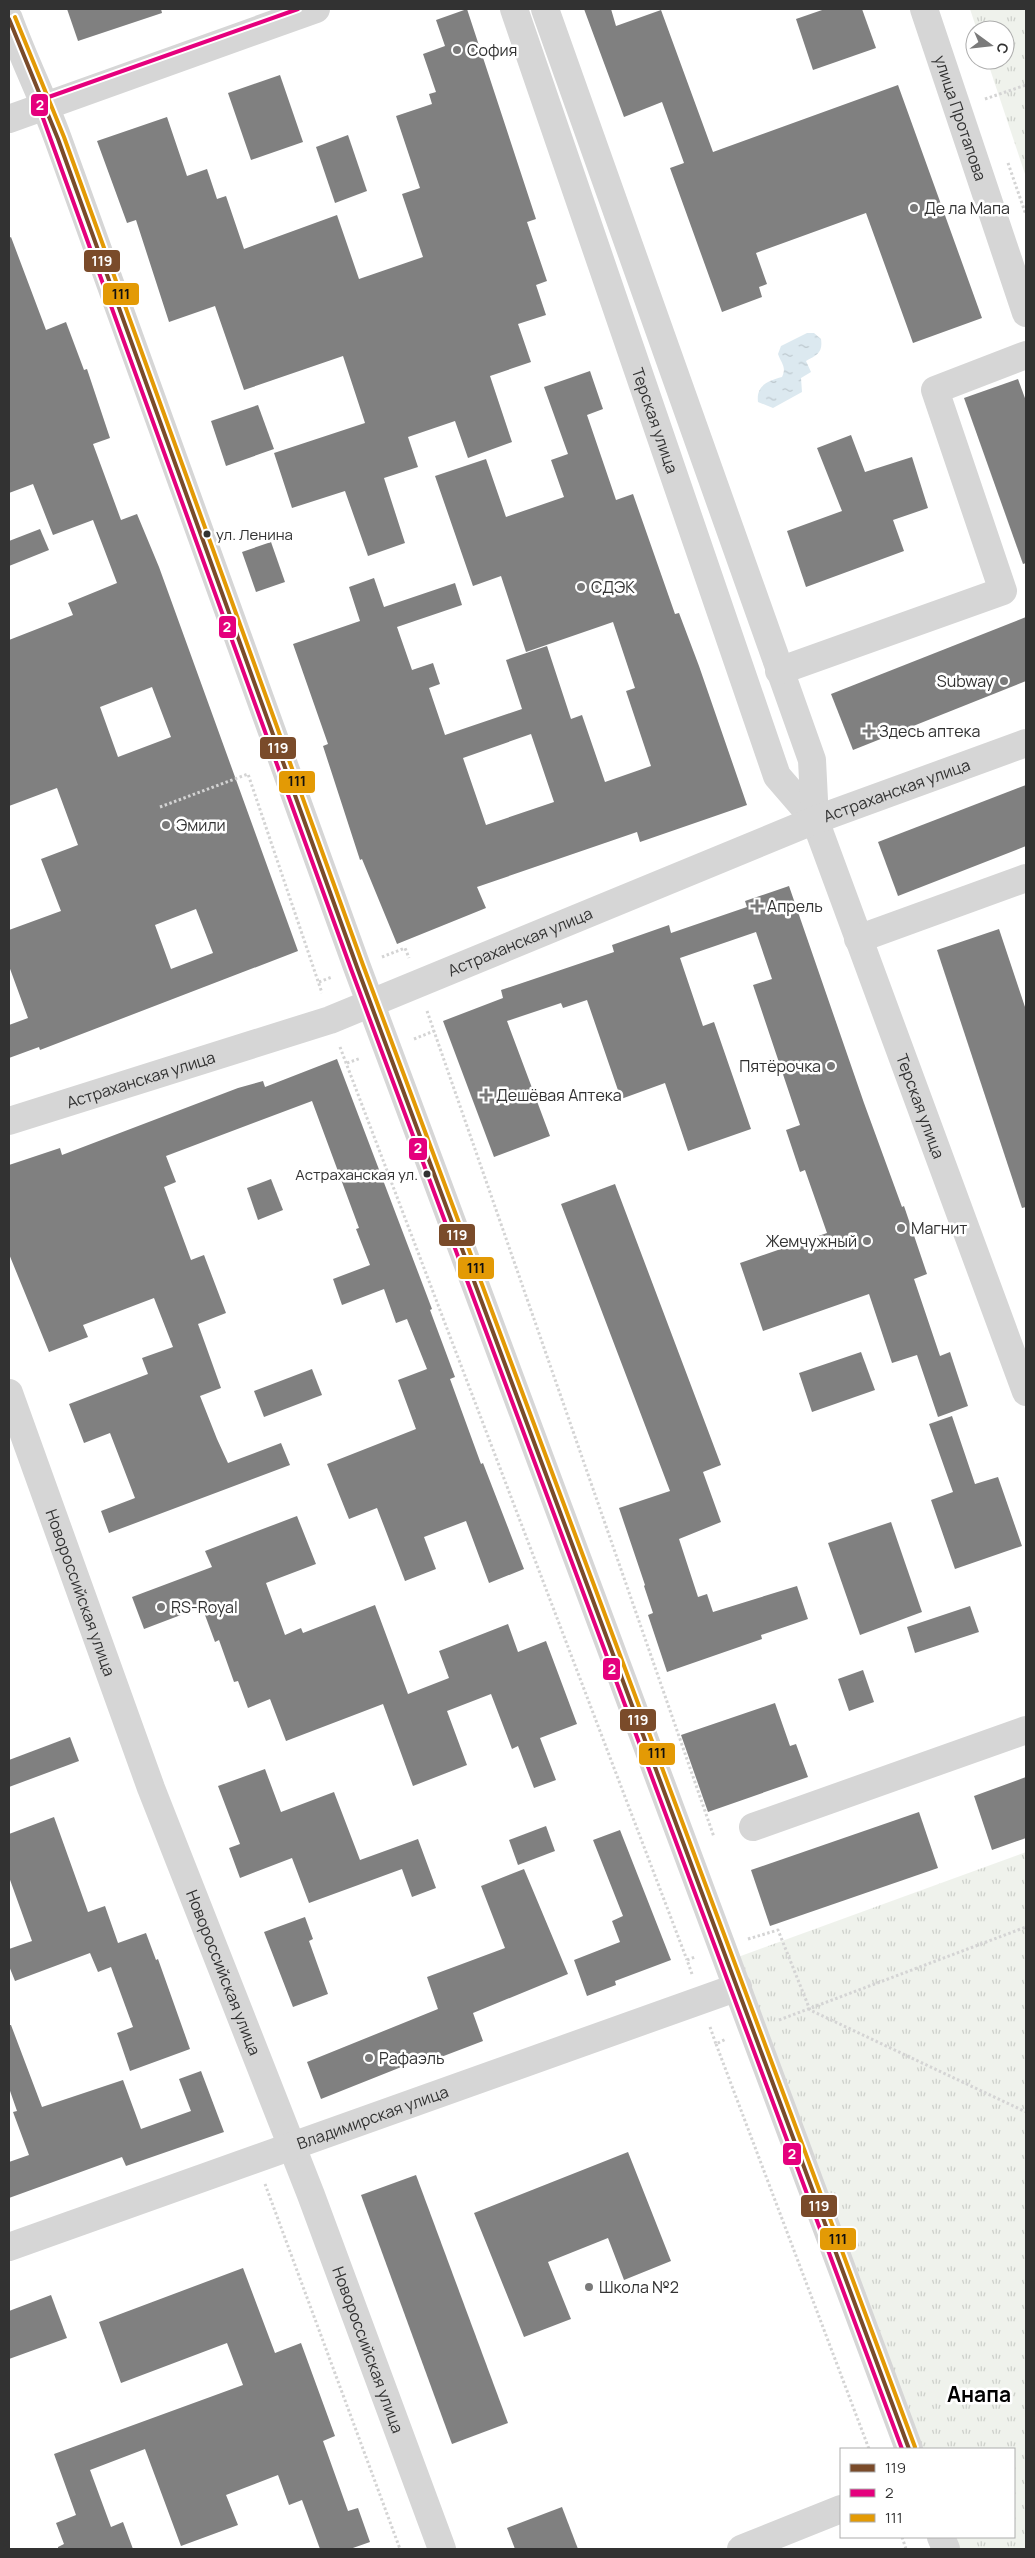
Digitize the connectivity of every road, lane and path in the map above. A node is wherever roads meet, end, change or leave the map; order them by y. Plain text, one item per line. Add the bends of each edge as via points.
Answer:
1 (316, 9) edge
2 (514, 9) edge
3 (545, 9) edge
4 (924, 9) edge
5 (9, 19) edge
6 (1026, 86) edge
7 (985, 99) dead end
8 (45, 105) junction
9 (9, 119) edge
10 (1026, 199) edge
11 (1022, 200) dead end
12 (1026, 313) edge
13 (1026, 356) edge
14 (779, 671) junction
15 (1026, 743) edge
16 (160, 807) dead end
17 (815, 820) junction
18 (1026, 878) edge
19 (858, 939) junction
20 (357, 967) junction
21 (319, 982) junction
22 (418, 984) junction
23 (372, 1004) junction
24 (330, 1020) junction
25 (9, 1121) edge
26 (1026, 1392) edge
27 (9, 1393) edge
28 (1026, 1730) edge
29 (753, 1827) dead end
30 (717, 1845) dead end
31 (1026, 1927) edge
32 (746, 1929) dead end
33 (749, 1938) junction
34 (722, 1946) junction
35 (687, 1960) junction
36 (738, 1987) junction
37 (702, 2000) junction
38 (810, 2010) junction
39 (753, 2028) junction
40 (716, 2044) junction
41 (1026, 2112) edge
42 (292, 2147) junction
43 (256, 2160) junction
44 (9, 2247) edge
45 (868, 2448) edge
46 (909, 2448) edge
47 (840, 2510) edge
48 (783, 2541) edge
49 (400, 2549) edge
50 (442, 2549) edge
51 (741, 2549) edge

1 - 8 street
2 - 17 street, Терская улица via 777,776
3 - 14 street, Терская улица
4 - 12 street, улица Протапова
5 - 8 street via 25,64
6 - 7 path
8 - 9 street
8 - 20 street
10 - 11 path
13 - 14 street via 934,390 1003,591
14 - 17 street, Терская улица via 812,760
15 - 17 street, Астраханская улица
16 - 21 path via 248,774
17 - 19 street, Терская улица
17 - 22 street, Астраханская улица
18 - 19 street
19 - 26 street, Терская улица
20 - 21 path
20 - 22 path via 405,948
20 - 23 street
21 - 24 path
22 - 23 street, Астраханская улица
22 - 30 path
23 - 24 street, Астраханская улица
23 - 34 street
24 - 25 street, Астраханская улица
24 - 35 path
27 - 42 street, Новороссийская улица via 151,1788
28 - 29 street
31 - 38 path
32 - 33 path
33 - 34 path
33 - 38 path via 778,1930
34 - 35 path
34 - 36 street
35 - 37 path
36 - 37 street, Владимирская улица
36 - 39 street
37 - 40 path
37 - 42 street, Владимирская улица
38 - 39 path
38 - 41 path
39 - 40 path
39 - 46 street
40 - 45 path
42 - 43 street, Владимирская улица
42 - 50 street, Новороссийская улица
43 - 44 street, Владимирская улица
43 - 49 path
47 - 48 street
48 - 51 street

